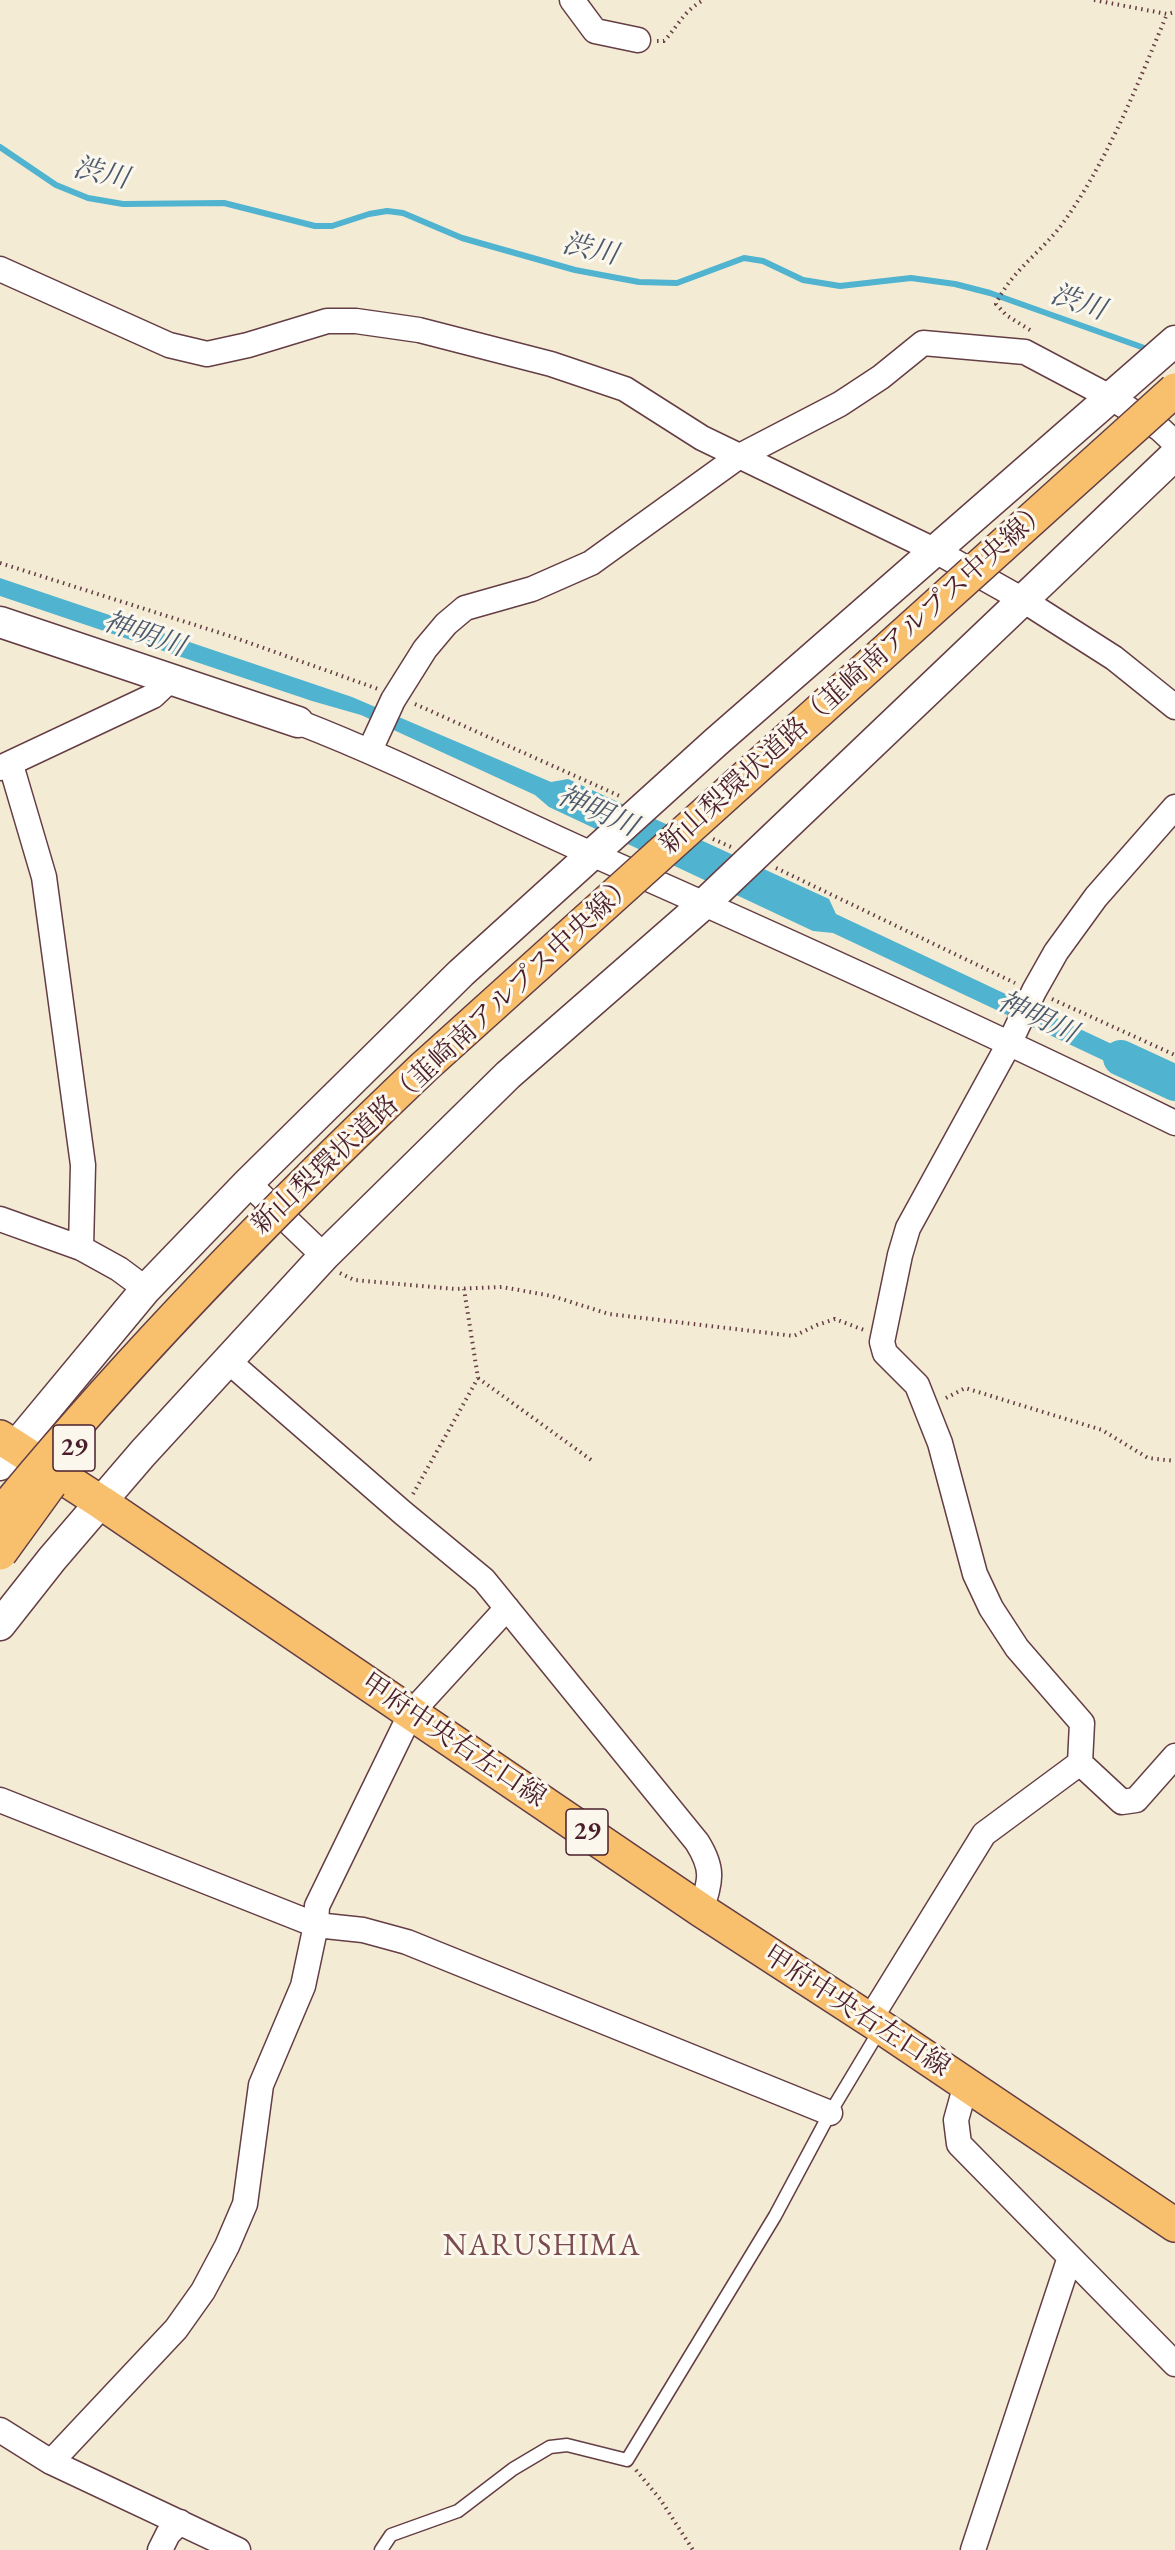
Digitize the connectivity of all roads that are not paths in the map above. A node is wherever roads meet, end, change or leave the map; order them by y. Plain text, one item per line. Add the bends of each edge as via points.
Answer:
1 (572, 0) edge
2 (638, 40) road end
3 (0, 269) edge
4 (1173, 342) edge
5 (1175, 390) edge
6 (1110, 397) junction
7 (1175, 442) edge
8 (1175, 455) edge
9 (738, 457) junction
10 (934, 550) junction
11 (1023, 600) junction
12 (0, 622) edge
13 (170, 680) junction
14 (1175, 706) edge
15 (298, 722) joint
16 (373, 745) junction
17 (6, 766) edge
18 (1175, 807) edge
19 (599, 847) junction
20 (711, 897) junction
21 (1012, 1038) junction
22 (1175, 1123) edge
23 (248, 1184) junction
24 (0, 1219) edge
25 (81, 1248) junction
26 (324, 1256) junction
27 (146, 1289) junction
28 (150, 1343) junction
29 (227, 1360) junction
30 (5, 1450) edge
31 (102, 1503) junction
32 (0, 1515) edge
33 (0, 1553) edge
34 (507, 1608) junction
35 (0, 1625) edge
36 (411, 1713) junction
37 (1175, 1756) edge
38 (1080, 1763) junction
39 (0, 1800) edge
40 (701, 1910) junction
41 (316, 1925) junction
42 (876, 2023) junction
43 (966, 2084) junction
44 (830, 2113) junction
45 (1175, 2225) edge
46 (1070, 2257) junction
47 (1175, 2364) edge
48 (0, 2430) edge
49 (51, 2462) junction
50 (180, 2522) junction
51 (160, 2550) edge
52 (238, 2550) edge
53 (381, 2550) edge
54 (973, 2550) edge

1 - 2 street via 595,31
3 - 9 street via 169,345 207,354 327,321 418,330 551,364 625,389
4 - 6 street
5 - 28 main road, 新山梨環状道路（韮崎南アルプス中央線） / 29, bridge via 424,1067 331,1155
6 - 7 street
6 - 9 street via 1025,352 923,343 840,404
6 - 10 street
8 - 11 street
9 - 10 street
9 - 16 street via 591,563 532,589 465,608 425,649 394,698
10 - 11 street
10 - 19 street
11 - 14 street via 1114,658
11 - 20 street
12 - 13 street
13 - 15 street
13 - 17 street via 153,696
15 - 16 street
16 - 19 street
17 - 25 street via 44,877 83,1165
18 - 21 street via 1096,897 1056,952
19 - 20 street
19 - 23 street via 461,973
20 - 21 street
20 - 26 street via 508,1075
21 - 22 street
21 - 38 street via 908,1228 883,1336 885,1353 917,1385 927,1409 975,1574 991,1608 1017,1648 1082,1723
23 - 26 street
23 - 27 street
24 - 25 street
25 - 27 street
26 - 29 street
27 - 30 street
28 - 32 main road, 新山梨環状道路（韮崎南アルプス中央線） / 29, bridge
28 - 33 main road, 新山梨環状道路（韮崎南アルプス中央線） / 29, bridge
29 - 31 street
29 - 34 street via 484,1580
30 - 31 main road, 甲府中央右左口線 / 29
31 - 35 street
31 - 36 main road, 甲府中央右左口線 / 29
34 - 36 street
34 - 40 street via 708,1859 710,1882
36 - 40 main road, 甲府中央右左口線 / 29
36 - 41 street via 317,1906
37 - 38 street via 1136,1800 1122,1802
38 - 42 street via 984,1834
39 - 41 street
40 - 42 main road, 甲府中央右左口線 / 29
41 - 44 street via 363,1930 406,1942
41 - 49 street via 303,1986 261,2085 244,2204 227,2246 203,2291 176,2329
42 - 43 main road, 甲府中央右左口線 / 29
42 - 44 lane
43 - 45 main road, 甲府中央右左口線 / 29
43 - 46 street via 956,2120 959,2144
44 - 53 lane via 775,2216 627,2460 567,2445 550,2447 513,2469 458,2511 390,2535
46 - 47 street
46 - 54 street
48 - 49 street
49 - 50 street
50 - 51 street
50 - 52 street

